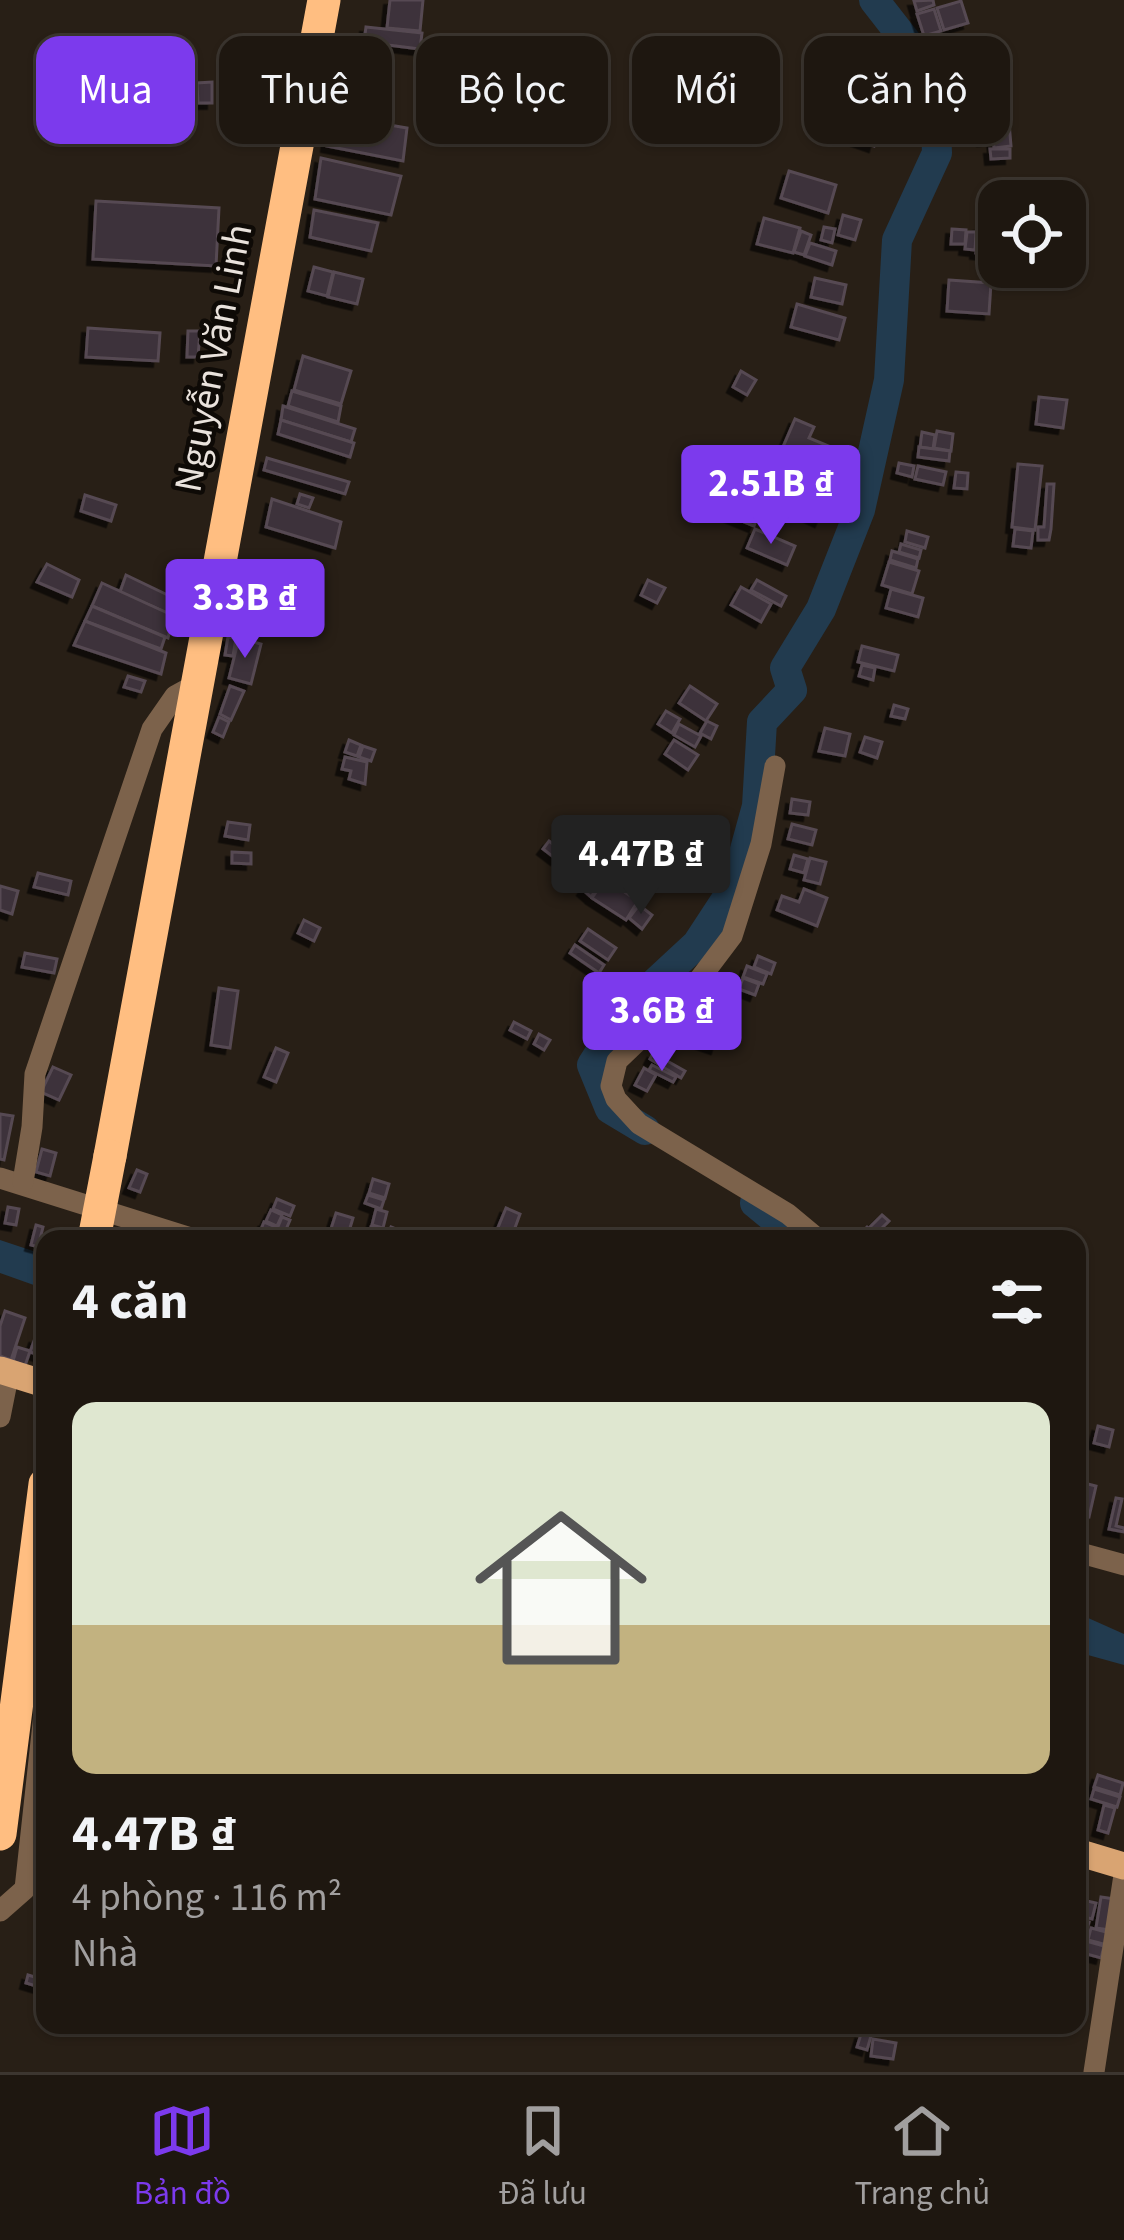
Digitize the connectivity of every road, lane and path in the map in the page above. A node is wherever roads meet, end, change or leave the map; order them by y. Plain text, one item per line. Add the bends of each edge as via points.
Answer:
1 (324, 0) edge
2 (195, 685) junction
3 (775, 766) dead end
4 (11, 1180) edge
5 (96, 1230) edge
6 (166, 1230) edge
7 (807, 1230) edge
8 (5, 1371) edge
9 (36, 1381) edge
10 (0, 1417) edge
11 (36, 1554) edge
12 (1086, 1554) edge
13 (1124, 1565) edge
14 (36, 1792) edge
15 (0, 1834) edge
16 (1086, 1855) edge
17 (1124, 1870) edge
18 (0, 1911) edge
19 (1094, 2072) edge

1 - 2 highway, Nguyễn Văn Linh
2 - 4 street via 175,696 152,729 35,1074 32,1127
2 - 5 highway, Nguyễn Văn Linh, bridge
3 - 7 street via 732,936 692,989 617,1061 611,1086 639,1124
4 - 6 street
8 - 9 main road
8 - 10 street
11 - 15 highway
12 - 13 street
14 - 18 street via 26,1889
16 - 17 main road
17 - 19 street

